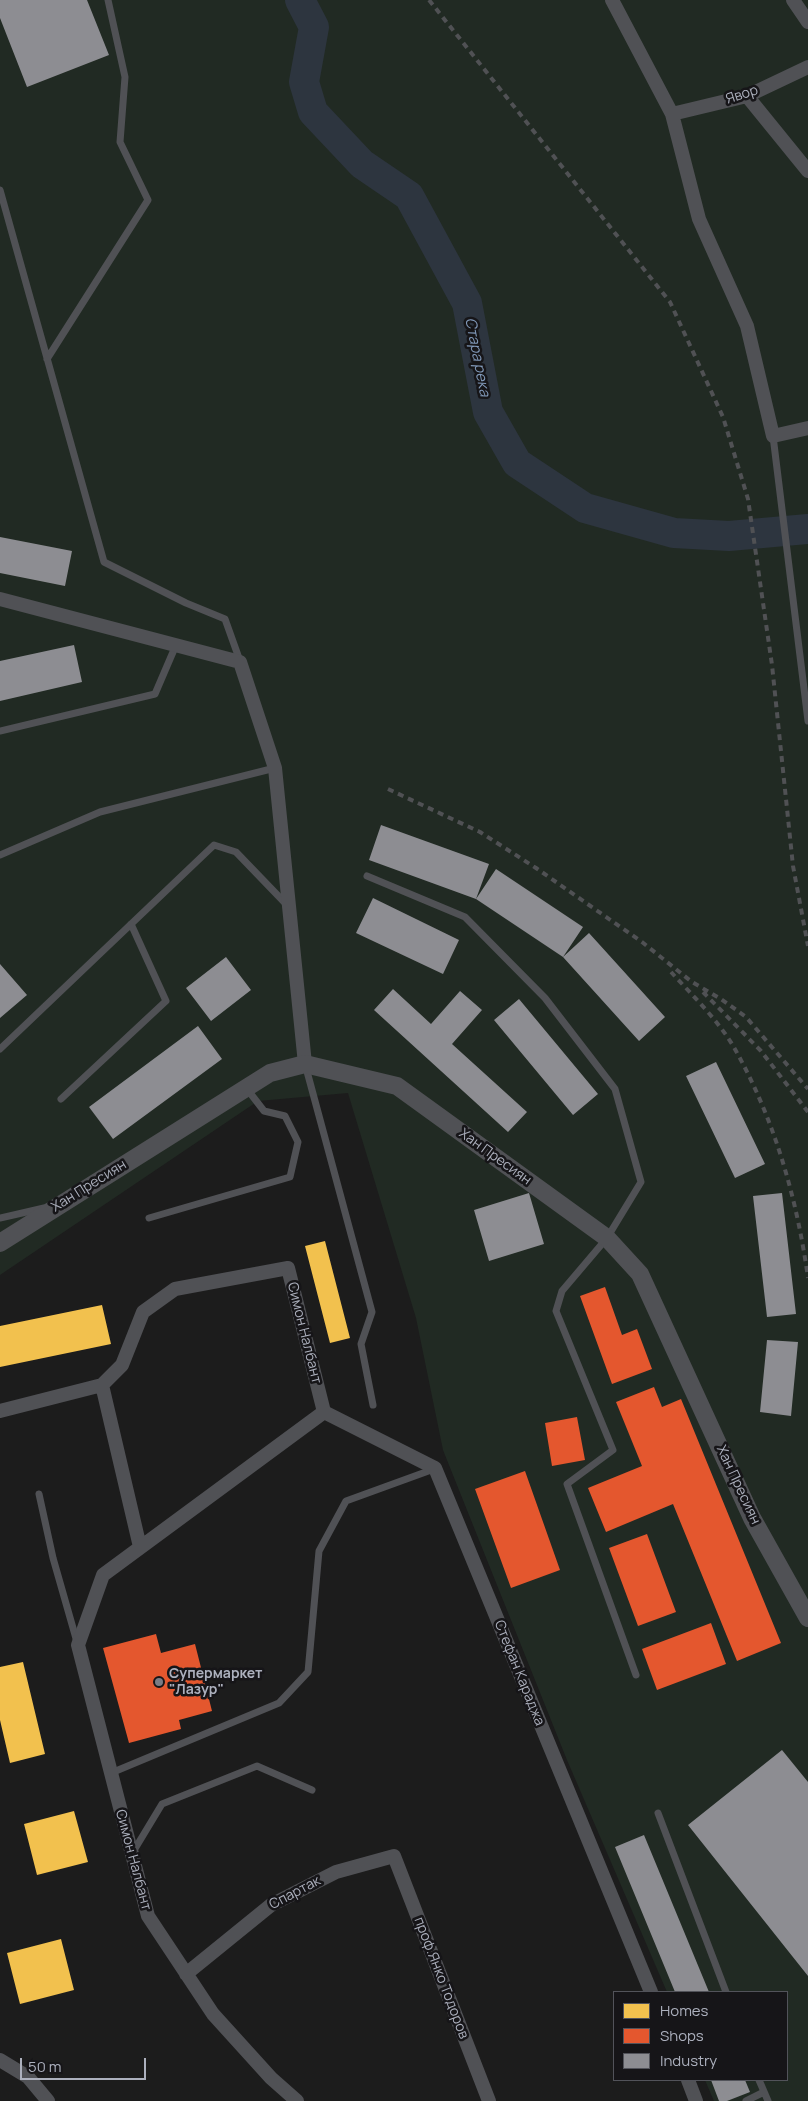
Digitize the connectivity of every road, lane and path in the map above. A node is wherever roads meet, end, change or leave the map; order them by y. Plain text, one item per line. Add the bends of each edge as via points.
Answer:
1 (108, 0) edge
2 (612, 0) edge
3 (793, 0) edge
4 (808, 22) edge
5 (808, 67) edge
6 (747, 96) junction
7 (672, 114) junction
8 (808, 171) edge
9 (0, 190) edge
10 (47, 359) junction
11 (808, 428) edge
12 (773, 436) junction
13 (0, 599) edge
14 (176, 645) junction
15 (240, 662) junction
16 (808, 721) edge
17 (0, 731) edge
18 (275, 768) junction
19 (0, 855) edge
20 (367, 876) dead end
21 (289, 907) junction
22 (131, 924) junction
23 (0, 1049) edge
24 (306, 1064) junction
25 (246, 1087) junction
26 (61, 1099) dead end
27 (58, 1205) junction
28 (0, 1218) edge
29 (149, 1218) dead end
30 (607, 1238) junction
31 (0, 1244) edge
32 (102, 1385) junction
33 (372, 1405) dead end
34 (0, 1412) edge
35 (324, 1412) junction
36 (435, 1468) junction
37 (39, 1494) dead end
38 (140, 1547) junction
39 (808, 1618) edge
40 (78, 1645) junction
41 (636, 1675) dead end
42 (111, 1773) junction
43 (312, 1790) dead end
44 (658, 1813) dead end
45 (132, 1855) junction
46 (394, 1856) joint
47 (186, 1974) junction
48 (652, 1991) edge
49 (726, 1991) edge
50 (0, 2060) edge
51 (688, 2081) edge
52 (759, 2081) edge
53 (764, 2092) junction
54 (48, 2101) edge
55 (296, 2101) edge
56 (489, 2101) edge
57 (696, 2101) edge
58 (746, 2101) edge
59 (768, 2101) edge

1 - 10 lane via 125,77 120,142 148,200
2 - 7 street
3 - 4 street
5 - 6 street, Явор
6 - 7 street, Явор
6 - 8 street
7 - 12 street via 698,219 747,326
9 - 10 lane
10 - 15 lane via 104,562 225,619
11 - 12 street
12 - 16 lane
13 - 14 street
14 - 15 street
14 - 17 lane via 155,694
15 - 18 street
18 - 19 lane via 100,812
18 - 21 street
20 - 30 lane via 465,917 545,998 615,1089 641,1182
21 - 22 lane via 236,852 214,845
21 - 24 street
22 - 23 lane
22 - 26 lane via 166,1001
24 - 25 street, Хан Пресиян via 270,1073
24 - 30 street, Хан Пресиян via 397,1086
24 - 33 lane via 372,1312 361,1344
25 - 27 street, Хан Пресиян
25 - 29 lane via 264,1111 285,1116 298,1142 290,1177
27 - 28 lane
27 - 31 street, Хан Пресиян
30 - 39 street, Хан Пресиян via 640,1274 752,1518
30 - 41 lane via 562,1291 556,1311 613,1450 568,1484
32 - 34 street
32 - 35 street, Симон Налбант via 122,1365 143,1312 175,1289 288,1268
32 - 38 street
35 - 36 street
35 - 38 street
36 - 42 lane via 346,1501 320,1551 308,1672 279,1704
36 - 48 street, Стефан Караджа
37 - 40 lane
38 - 40 street via 103,1575
40 - 42 street, Симон Налбант
42 - 45 street, Симон Налбант
43 - 45 lane via 257,1766 162,1804
44 - 49 lane
45 - 47 street, Симон Налбант via 148,1916
46 - 47 street, Спартак via 336,1872 271,1905
46 - 56 street, проф.Янко Тодоров
47 - 55 street, Симон Налбант via 213,2014
50 - 54 street via 28,2077
51 - 57 street
52 - 53 lane
53 - 58 lane
53 - 59 lane

